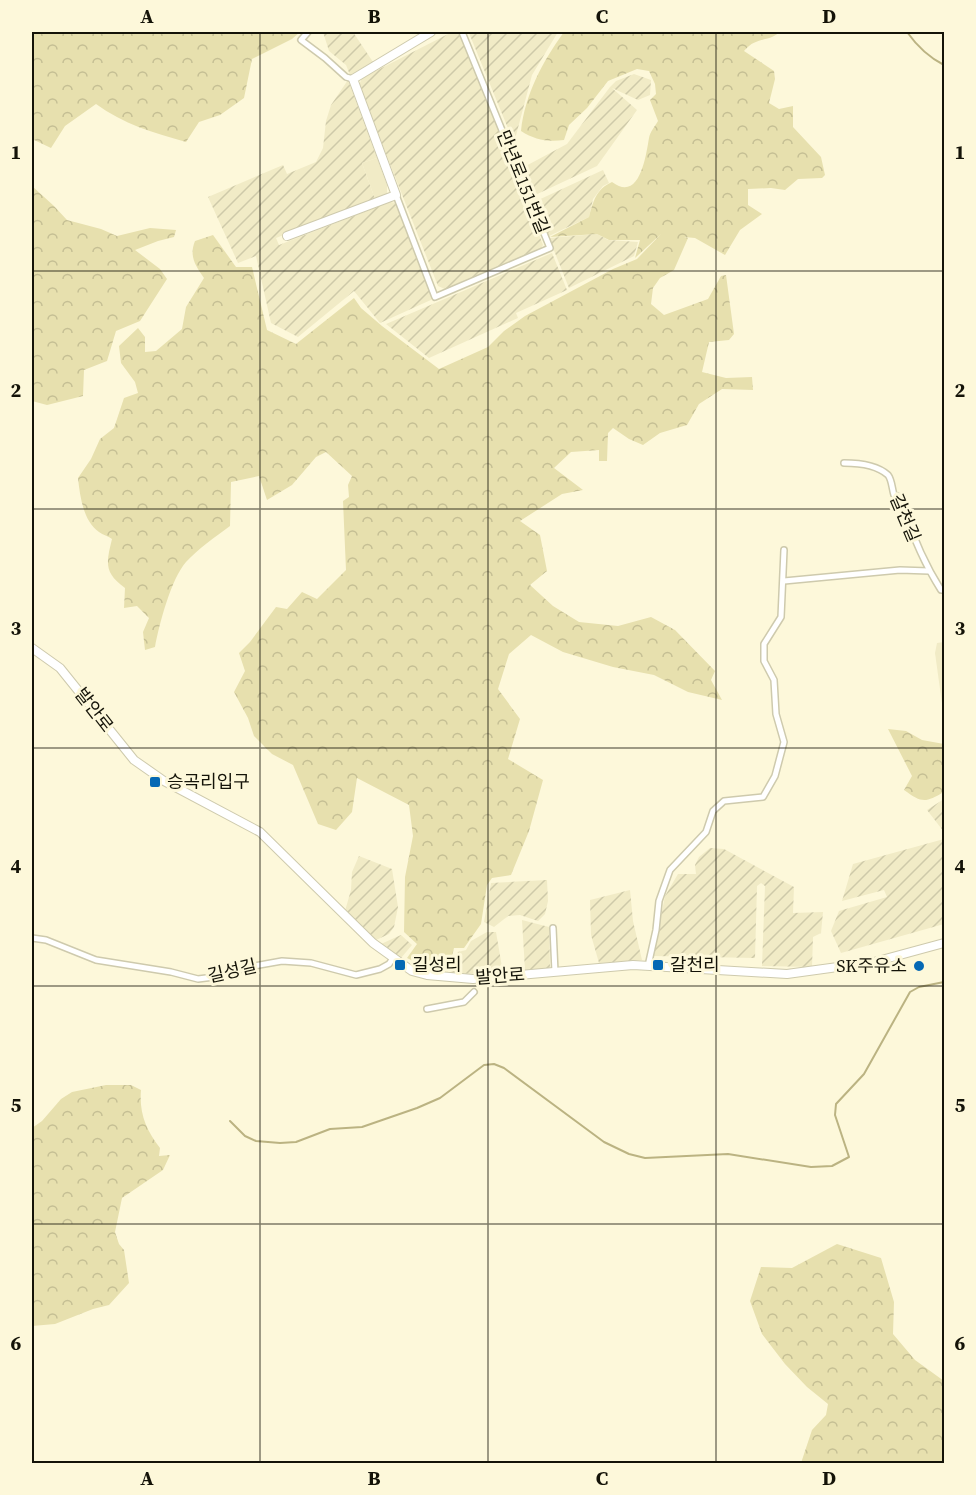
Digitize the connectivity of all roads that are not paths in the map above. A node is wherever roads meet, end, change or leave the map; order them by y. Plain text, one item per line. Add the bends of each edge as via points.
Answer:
1 (308, 32) edge
2 (431, 32) edge
3 (462, 32) edge
4 (353, 79) junction
5 (396, 195) junction
6 (287, 236) dead end
7 (844, 463) dead end
8 (784, 550) dead end
9 (929, 570) junction
10 (784, 581) junction
11 (945, 590) edge
12 (32, 648) edge
13 (552, 928) dead end
14 (32, 938) edge
15 (945, 943) edge
16 (394, 957) junction
17 (648, 966) junction
18 (555, 972) junction
19 (474, 992) dead end
20 (427, 1009) dead end

1 - 4 street via 301,40
2 - 4 street
3 - 5 street, 만년로151번길 via 550,248 435,297
4 - 5 street, 만년로151번길
5 - 6 street
7 - 9 street, 갈천길 via 865,464 887,474 894,495 900,496 910,530
8 - 10 street
9 - 10 street, 갈천길
9 - 11 street, 갈천길 via 941,590
10 - 17 street via 781,617 764,644 764,661 774,680 776,714 784,742 775,776 763,797 724,801 718,806 706,832 670,870 659,901
12 - 16 main road, 발안로 via 66,676 134,760 164,781 260,832 354,926
13 - 18 street
14 - 16 street, 길성길 via 96,960 198,979 282,961 311,963 356,975 380,969
15 - 17 main road, 발안로 via 874,962 787,974
16 - 18 main road, 발안로 via 412,971 427,975 472,979
17 - 18 main road, 발안로
19 - 20 street via 464,1002

